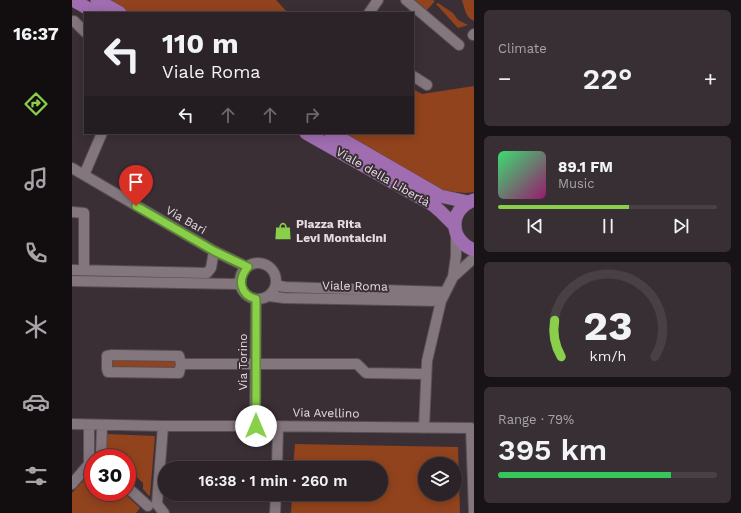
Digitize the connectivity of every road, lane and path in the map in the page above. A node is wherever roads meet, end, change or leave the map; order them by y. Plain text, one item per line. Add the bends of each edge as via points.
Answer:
1 (73, 0) edge
2 (97, 0) edge
3 (378, 0) edge
4 (406, 0) edge
5 (94, 12) edge
6 (118, 12) edge
7 (370, 12) edge
8 (73, 20) edge
9 (84, 24) edge
10 (84, 31) edge
11 (459, 45) dead end
12 (414, 77) edge
13 (427, 85) dead end
14 (102, 134) edge
15 (308, 134) edge
16 (333, 134) edge
17 (72, 168) edge
18 (84, 175) junction
19 (471, 201) edge
20 (72, 212) edge
21 (456, 230) junction
22 (474, 250) edge
23 (214, 251) junction
24 (474, 258) edge
25 (248, 267) junction
26 (72, 270) edge
27 (84, 270) junction
28 (453, 277) junction
29 (240, 280) junction
30 (72, 281) edge
31 (276, 285) junction
32 (269, 296) junction
33 (443, 296) junction
34 (256, 299) junction
35 (181, 364) junction
36 (256, 364) junction
37 (426, 374) junction
38 (72, 424) edge
39 (89, 424) junction
40 (102, 425) junction
41 (163, 426) junction
42 (256, 426) junction
43 (278, 426) junction
44 (424, 428) junction
45 (90, 449) edge
46 (101, 449) edge
47 (277, 461) edge
48 (84, 471) edge
49 (72, 484) edge
50 (136, 496) edge
51 (276, 501) edge
52 (149, 508) edge
53 (164, 513) edge
54 (275, 513) edge
55 (474, 513) edge

1 - 5 main road
2 - 6 main road
3 - 7 street
4 - 11 street
8 - 9 street
8 - 10 street
12 - 13 street
14 - 18 street
15 - 21 main road, Viale della Libertà via 440,210
16 - 19 main road, Viale della Libertà via 440,196
17 - 18 street, Via Bari
18 - 23 street, Via Bari
19 - 21 main road, Viale della Libertà via 458,212
20 - 27 street via 84,213
21 - 22 main road, Viale della Libertà via 461,242
21 - 28 street
23 - 25 street, Via Bari
23 - 27 street via 211,268 207,273
24 - 28 street
25 - 29 street
25 - 31 street via 258,264 268,266 275,275
26 - 27 street
28 - 33 street
29 - 30 street via 236,284
29 - 34 street via 245,293
31 - 32 street
31 - 33 street, Viale Roma
32 - 33 street, Viale Roma
32 - 34 street, Viale Roma
33 - 37 street
34 - 36 street, Via Torino
35 - 35 street via 179,373 108,372 107,356 179,356
35 - 36 street
36 - 37 street via 357,364 366,373
36 - 42 street, Via Torino
37 - 44 street
38 - 39 street, Via Avellino
39 - 40 street, Via Avellino
39 - 45 street
40 - 41 street, Via Avellino
40 - 46 street
41 - 42 street, Via Avellino
41 - 52 street
42 - 43 street, Via Avellino
43 - 44 street, Via Avellino
43 - 47 street
44 - 55 street, Via Avellino via 471,428
48 - 49 street
50 - 52 street
51 - 54 street
52 - 53 street

